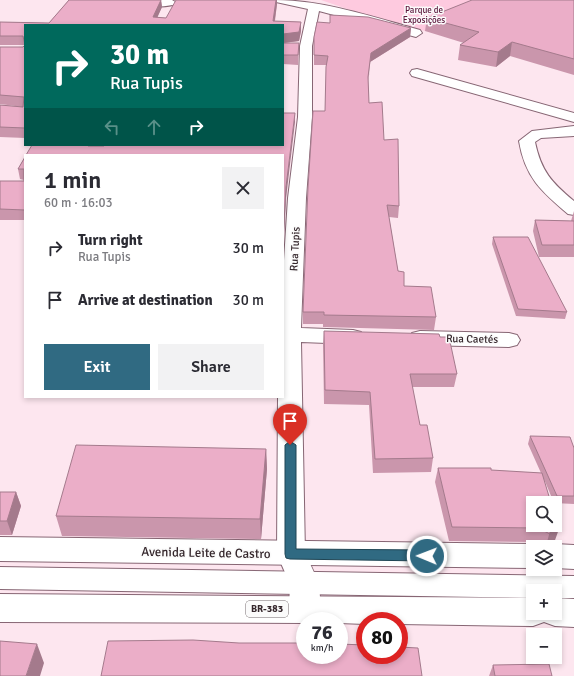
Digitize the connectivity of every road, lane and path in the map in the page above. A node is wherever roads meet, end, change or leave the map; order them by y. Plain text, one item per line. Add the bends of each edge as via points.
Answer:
1 (280, 0) edge
2 (123, 2) edge
3 (172, 2) edge
4 (314, 7) junction
5 (164, 18) edge
6 (416, 33) dead end
7 (417, 73) dead end
8 (574, 118) edge
9 (574, 131) edge
10 (290, 198) edge
11 (574, 210) edge
12 (290, 335) junction
13 (376, 337) edge
14 (400, 338) edge
15 (509, 340) dead end
16 (0, 549) edge
17 (290, 554) junction
18 (526, 556) edge
19 (562, 556) edge
20 (574, 557) edge
21 (0, 578) edge
22 (574, 587) edge
23 (304, 597) junction
24 (0, 608) edge
25 (526, 612) edge
26 (562, 612) edge
27 (574, 613) edge

1 - 4 main road
2 - 3 main road
3 - 5 main road
4 - 6 main road
4 - 10 main road, Rua Tupis via 299,46 298,117
7 - 8 main road
9 - 11 main road via 537,134 527,141 529,158 542,183
10 - 12 main road, Rua Tupis
12 - 13 main road
12 - 17 main road, Rua Tupis
14 - 15 main road, Rua Caetés
16 - 17 main road, Avenida Leite de Castro
17 - 18 main road, Avenida Leite de Castro
17 - 23 main road, Rua Tupis
19 - 20 main road
21 - 23 street
22 - 23 street
23 - 24 main road, BR-383
23 - 25 main road, BR-383
26 - 27 main road

